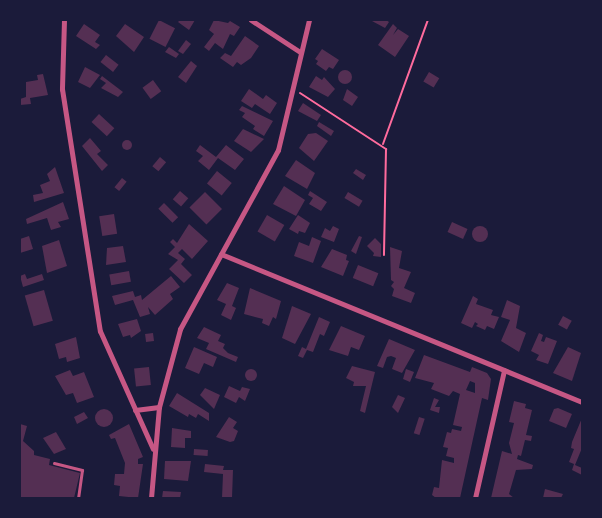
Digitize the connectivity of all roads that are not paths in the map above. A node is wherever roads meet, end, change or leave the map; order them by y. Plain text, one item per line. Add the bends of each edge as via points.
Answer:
1 (64, 20) edge
2 (251, 20) edge
3 (309, 20) edge
4 (300, 52) junction
5 (222, 254) junction
6 (504, 370) junction
7 (582, 402) edge
8 (159, 407) junction
9 (136, 410) junction
10 (153, 450) junction
11 (54, 462) dead end
12 (78, 498) edge
13 (151, 498) edge
14 (476, 498) edge

1 - 9 street via 62,89 100,330
2 - 4 street
3 - 4 street
4 - 5 street via 278,150
5 - 6 street
5 - 8 street via 180,329
6 - 7 street
6 - 14 street
8 - 9 street
8 - 10 street
9 - 10 street
10 - 13 street
11 - 12 lane via 82,470

